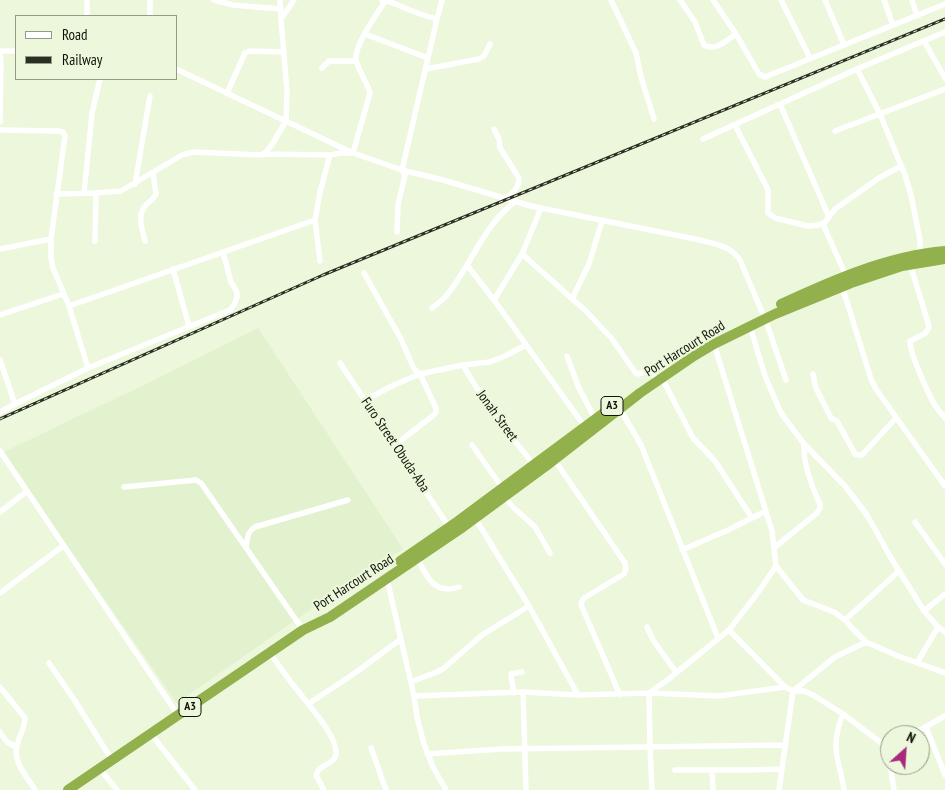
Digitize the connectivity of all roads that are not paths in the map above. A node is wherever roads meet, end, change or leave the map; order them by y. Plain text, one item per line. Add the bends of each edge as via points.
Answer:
1 (87, 0) edge
2 (150, 0) edge
3 (214, 0) edge
4 (280, 0) edge
5 (294, 0) edge
6 (442, 0) edge
7 (611, 0) edge
8 (680, 0) edge
9 (713, 0) edge
10 (781, 0) edge
11 (825, 0) edge
12 (884, 0) edge
13 (912, 0) edge
14 (384, 1) edge
15 (945, 4) edge
16 (281, 9) junction
17 (87, 15) edge
18 (150, 15) edge
19 (917, 16) junction
20 (281, 19) junction
21 (437, 19) junction
22 (893, 25) junction
23 (945, 32) edge
24 (365, 34) junction
25 (736, 34) junction
26 (924, 41) junction
27 (490, 44) dead end
28 (844, 45) junction
29 (15, 51) edge
30 (284, 52) junction
31 (0, 53) edge
32 (428, 58) junction
33 (810, 58) junction
34 (356, 61) junction
35 (322, 68) dead end
36 (426, 69) junction
37 (857, 69) junction
38 (178, 70) edge
39 (945, 78) edge
40 (100, 80) edge
41 (945, 89) edge
42 (227, 93) junction
43 (150, 96) dead end
44 (780, 104) junction
45 (880, 114) junction
46 (654, 119) dead end
47 (286, 121) junction
48 (0, 122) edge
49 (735, 125) junction
50 (494, 129) dead end
51 (0, 130) edge
52 (835, 131) dead end
53 (703, 139) dead end
54 (352, 152) junction
55 (263, 154) junction
56 (330, 155) junction
57 (901, 166) junction
58 (402, 170) junction
59 (153, 173) junction
60 (134, 184) junction
61 (84, 193) junction
62 (96, 193) junction
63 (56, 194) junction
64 (506, 198) junction
65 (516, 201) junction
66 (541, 208) junction
67 (829, 217) junction
68 (315, 220) junction
69 (602, 221) junction
70 (823, 224) junction
71 (397, 232) dead end
72 (51, 239) junction
73 (94, 241) dead end
74 (145, 241) dead end
75 (0, 249) edge
76 (945, 251) edge
77 (223, 252) junction
78 (522, 254) junction
79 (920, 255) junction
80 (945, 259) edge
81 (320, 261) dead end
82 (910, 264) junction
83 (467, 266) junction
84 (173, 270) junction
85 (364, 273) dead end
86 (844, 281) junction
87 (63, 294) junction
88 (572, 299) junction
89 (494, 300) junction
90 (69, 306) junction
91 (432, 308) dead end
92 (0, 315) edge
93 (764, 315) junction
94 (189, 326) junction
95 (750, 326) junction
96 (732, 331) junction
97 (714, 344) junction
98 (526, 345) junction
99 (567, 356) dead end
100 (0, 360) edge
101 (340, 363) dead end
102 (463, 365) junction
103 (88, 368) junction
104 (420, 374) junction
105 (813, 374) dead end
106 (658, 377) junction
107 (786, 380) dead end
108 (365, 400) junction
109 (15, 404) junction
110 (620, 409) junction
111 (0, 412) edge
112 (896, 418) junction
113 (945, 418) edge
114 (595, 419) junction
115 (585, 427) junction
116 (472, 444) dead end
117 (804, 444) junction
118 (395, 445) junction
119 (0, 451) edge
120 (554, 459) junction
121 (534, 465) junction
122 (945, 486) edge
123 (124, 487) dead end
124 (26, 492) junction
125 (503, 493) junction
126 (348, 500) dead end
127 (766, 511) junction
128 (0, 512) edge
129 (475, 518) junction
130 (752, 518) junction
131 (915, 522) dead end
132 (449, 527) junction
133 (63, 546) junction
134 (246, 547) junction
135 (775, 547) junction
136 (682, 550) junction
137 (550, 552) dead end
138 (417, 558) junction
139 (945, 564) edge
140 (776, 566) junction
141 (899, 572) junction
142 (387, 578) junction
143 (459, 587) dead end
144 (0, 593) edge
145 (945, 594) edge
146 (529, 606) junction
147 (924, 610) junction
148 (845, 620) junction
149 (313, 625) junction
150 (647, 627) dead end
151 (938, 627) junction
152 (303, 630) junction
153 (728, 630) junction
154 (945, 632) edge
155 (718, 638) junction
156 (401, 640) junction
157 (866, 642) junction
158 (270, 653) junction
159 (49, 663) dead end
160 (917, 663) junction
161 (522, 672) dead end
162 (676, 672) junction
163 (945, 673) edge
164 (411, 682) junction
165 (0, 687) edge
166 (784, 687) junction
167 (793, 691) junction
168 (523, 692) junction
169 (514, 693) junction
170 (649, 693) junction
171 (578, 695) junction
172 (620, 695) junction
173 (414, 696) junction
174 (308, 704) junction
175 (178, 714) junction
176 (843, 714) junction
177 (945, 716) edge
178 (929, 725) edge
179 (0, 732) edge
180 (151, 734) junction
181 (930, 737) edge
182 (880, 741) edge
183 (786, 744) junction
184 (16, 747) junction
185 (650, 747) junction
186 (371, 748) dead end
187 (525, 749) junction
188 (427, 754) junction
189 (112, 760) junction
190 (100, 769) junction
191 (782, 769) junction
192 (675, 770) dead end
193 (712, 770) junction
194 (892, 775) edge
195 (945, 775) edge
196 (35, 790) edge
197 (68, 790) edge
198 (117, 790) edge
199 (195, 790) edge
200 (324, 790) edge
201 (386, 790) edge
202 (446, 790) edge
203 (526, 790) edge
204 (652, 790) edge
205 (713, 790) edge
206 (779, 790) edge
207 (844, 790) edge
208 (894, 790) edge

1 - 17 street
2 - 18 street
3 - 16 street
4 - 16 street
5 - 20 street
6 - 21 street
7 - 46 street via 636,54
8 - 25 street via 707,47 716,46
9 - 25 street
10 - 33 street
11 - 28 street
12 - 22 street
13 - 19 street
14 - 21 street
14 - 24 street
15 - 19 street
16 - 20 street
19 - 22 street
20 - 30 street
21 - 32 street
22 - 28 street
23 - 26 street
24 - 32 street
24 - 34 street via 357,47
25 - 33 street via 759,74 764,77
26 - 37 street
26 - 39 street
27 - 36 street via 479,59
28 - 33 street
29 - 31 street
30 - 42 street via 245,53
30 - 47 street
31 - 48 street
32 - 36 street
34 - 35 street via 329,61
34 - 54 street via 370,93
36 - 58 street
37 - 44 street
37 - 45 street
38 - 42 street
40 - 61 street via 92,113
41 - 45 street
42 - 47 street
43 - 60 street
44 - 49 street
44 - 67 street
45 - 52 street
45 - 57 street
47 - 54 street
47 - 55 street
49 - 53 street
49 - 70 street via 768,190 768,213 775,218 808,226
50 - 64 street via 500,148 519,178 518,186
51 - 63 street via 63,132
54 - 56 street
54 - 58 street
55 - 56 street
55 - 59 street via 193,152
56 - 68 street
57 - 67 street via 835,209
57 - 79 street via 911,195
58 - 64 street
58 - 71 street via 405,175 398,205
59 - 60 street
59 - 74 street via 156,194 141,213 140,225
60 - 62 street via 121,191
61 - 62 street
61 - 63 street
62 - 73 street
63 - 72 street
64 - 65 street
65 - 66 street
65 - 83 street via 492,225
66 - 69 street
66 - 78 street
67 - 70 street
68 - 77 street
68 - 81 street
69 - 88 street via 589,264
69 - 93 street via 725,247 740,260
70 - 86 street
72 - 75 street
72 - 87 street via 53,268
76 - 79 highway, Port Harcourt Road / A3
77 - 84 street
77 - 94 street via 237,292 234,305 230,310
78 - 88 street
78 - 89 street
79 - 86 highway, Port Harcourt Road / A3 via 878,265
80 - 82 highway, Port Harcourt Road / A3
82 - 86 highway, Port Harcourt Road / A3
82 - 113 street via 929,330 910,344 934,404
83 - 89 street
83 - 91 street via 447,295
84 - 90 street
84 - 94 street
85 - 104 street via 401,339 412,367
86 - 93 highway, Port Harcourt Road / A3
86 - 112 street via 871,379
87 - 90 street
87 - 92 street
88 - 106 street via 612,339 637,374 647,372
89 - 98 street
90 - 103 street
93 - 95 highway, Port Harcourt Road / A3
93 - 96 highway, Port Harcourt Road / A3
93 - 107 street
94 - 103 street
95 - 96 highway, Port Harcourt Road / A3
95 - 117 street via 765,376 781,413
96 - 97 highway, Port Harcourt Road / A3
96 - 106 highway, Port Harcourt Road / A3 via 691,350
97 - 106 highway, Port Harcourt Road / A3
97 - 127 street
98 - 102 street via 490,362
98 - 115 street
99 - 114 street
100 - 109 street
101 - 108 street, Furo Street Obuda-Aba
102 - 104 street
102 - 121 street, Jonah Street via 506,431
103 - 109 street
104 - 108 street
104 - 118 street via 436,412
105 - 112 street via 816,388 831,418 837,422 855,454 862,455
106 - 110 highway, Port Harcourt Road / A3
106 - 114 highway, Port Harcourt Road / A3
106 - 130 street via 693,438 715,461
108 - 118 street, Furo Street Obuda-Aba
109 - 111 street
110 - 120 highway, Port Harcourt Road / A3
110 - 136 street via 641,445
112 - 122 street
114 - 115 highway, Port Harcourt Road / A3
115 - 121 highway, Port Harcourt Road / A3
116 - 125 street
117 - 135 street via 807,467 820,508
117 - 141 street via 826,464 861,507
118 - 132 street, Furo Street Obuda-Aba
119 - 124 street
120 - 125 highway, Port Harcourt Road / A3
120 - 172 street via 625,562 624,574 581,603
121 - 125 highway, Port Harcourt Road / A3
123 - 134 street via 196,480
124 - 128 street
124 - 133 street
125 - 129 highway, Port Harcourt Road / A3
125 - 132 highway, Port Harcourt Road / A3
125 - 137 street via 535,527
126 - 134 street via 255,527 248,534
127 - 130 street
127 - 135 street
129 - 138 highway, Port Harcourt Road / A3
129 - 146 street
130 - 136 street
131 - 139 street
132 - 149 highway, Port Harcourt Road / A3
133 - 144 street
133 - 175 street
134 - 152 street
135 - 140 street
136 - 155 street
138 - 142 highway, Port Harcourt Road / A3
138 - 143 street via 433,584 447,589
140 - 148 street via 803,600 829,609
140 - 153 street
141 - 147 street
141 - 148 street
142 - 149 highway, Port Harcourt Road / A3
142 - 156 street
145 - 147 street
146 - 164 street via 482,635 444,668
146 - 171 street
147 - 151 street
148 - 157 street
149 - 152 highway, A3
150 - 162 street
151 - 154 street
151 - 160 street
152 - 158 highway, A3
153 - 155 street
153 - 166 street
155 - 162 street
156 - 164 street
156 - 174 street
157 - 160 street
157 - 167 street via 835,657
158 - 174 street
158 - 175 highway, A3
159 - 189 street
160 - 163 street
161 - 169 street via 511,676
162 - 170 street
164 - 173 street
165 - 184 street via 25,718
166 - 167 street
166 - 170 street via 719,696
167 - 176 street via 813,695
167 - 183 street
168 - 169 street
168 - 171 street
168 - 187 street
169 - 173 street
170 - 172 street
170 - 185 street
171 - 172 street
173 - 188 street
174 - 200 street via 329,732 336,752 336,757 316,773
175 - 180 highway, A3
176 - 182 street
176 - 207 street via 837,754
177 - 178 street
179 - 184 street via 7,742
180 - 189 highway, A3
180 - 199 street
181 - 195 street
183 - 185 street
183 - 191 street
184 - 196 street via 18,761
185 - 187 street
185 - 204 street
186 - 201 street
187 - 188 street
187 - 203 street
188 - 202 street
189 - 190 highway, A3
190 - 197 highway, A3
190 - 198 street
191 - 193 street
191 - 206 street
192 - 193 street
193 - 205 street
194 - 208 street

